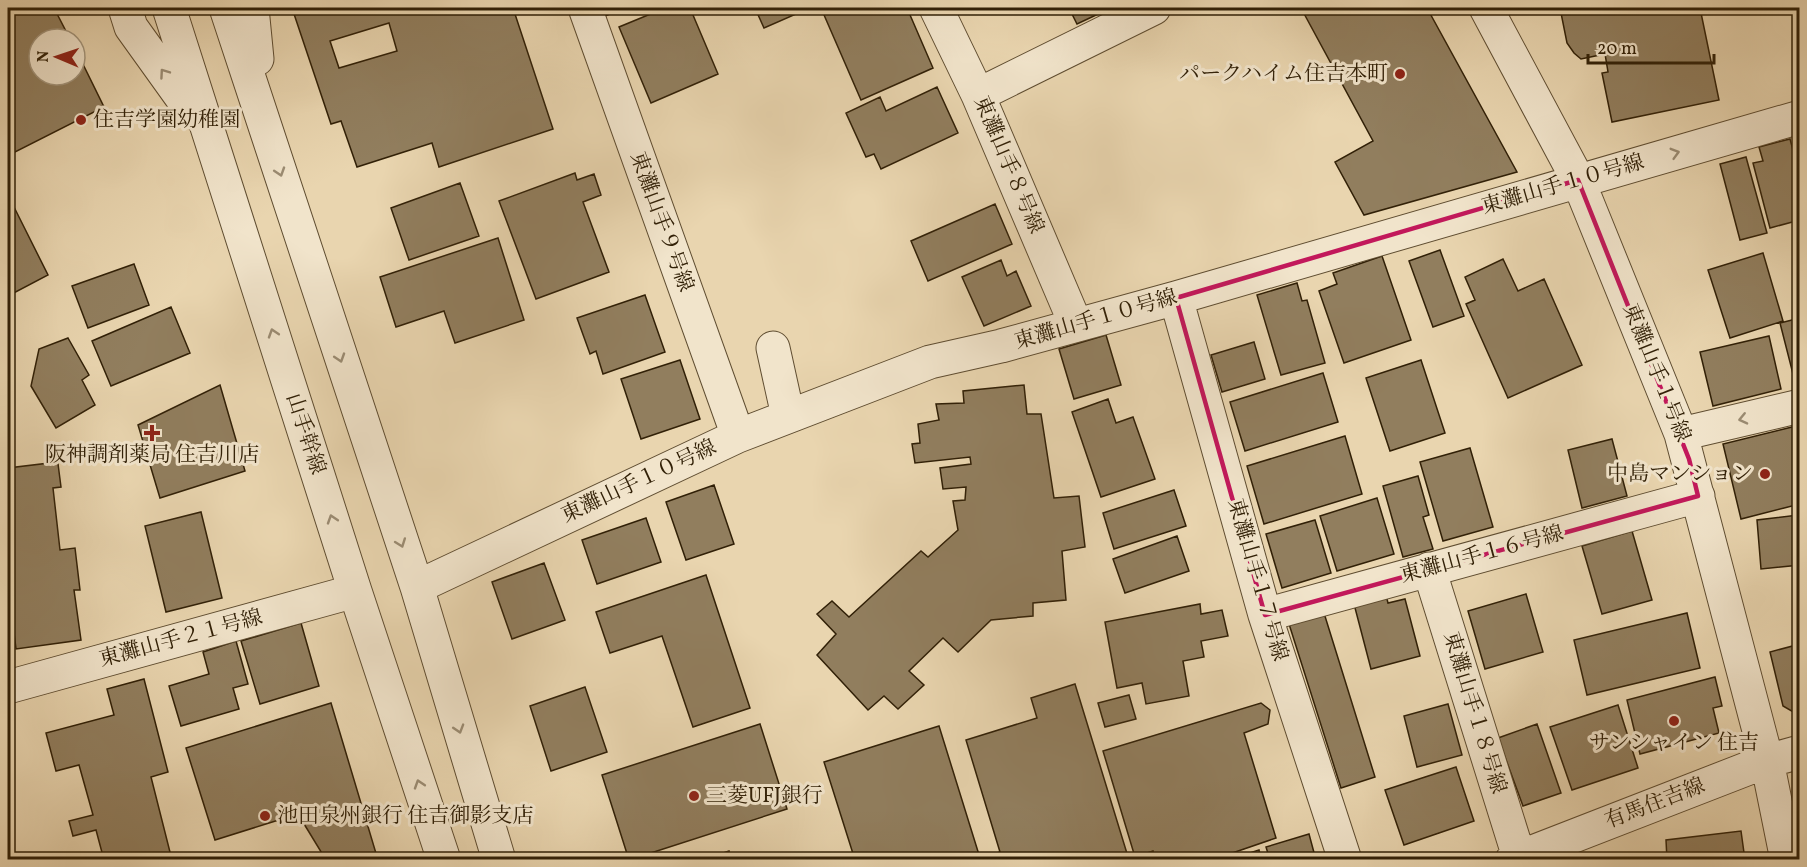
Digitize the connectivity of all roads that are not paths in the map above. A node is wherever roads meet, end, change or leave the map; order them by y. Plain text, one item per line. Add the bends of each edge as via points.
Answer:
1 (125, 8) edge
2 (169, 8) edge
3 (226, 8) edge
4 (252, 8) edge
5 (585, 8) edge
6 (936, 8) edge
7 (1154, 8) edge
8 (1486, 8) edge
9 (978, 95) junction
10 (262, 117) junction
11 (1800, 117) edge
12 (210, 138) junction
13 (1578, 180) junction
14 (1176, 298) junction
15 (1076, 325) junction
16 (773, 348) dead end
17 (1800, 406) edge
18 (788, 416) junction
19 (1681, 434) junction
20 (738, 436) junction
21 (1698, 496) junction
22 (1428, 568) junction
23 (417, 587) junction
24 (355, 591) junction
25 (1265, 615) junction
26 (8, 687) edge
27 (1800, 752) edge
28 (1767, 761) junction
29 (1516, 858) edge
30 (444, 860) edge
31 (499, 860) edge
32 (1345, 860) edge
33 (1787, 860) edge

12 -> 1 street via 132,27
2 - 12 street, 山手幹線
3 - 10 street
4 - 10 street
5 - 20 street, 東灘山手９号線
6 - 9 street, 東灘山手８号線
7 - 9 street
8 - 13 street, 東灘山手１号線
9 - 15 street, 東灘山手８号線
10 -> 23 street
13 -> 11 street, 東灘山手１０号線
24 -> 12 street, 山手幹線
13 - 14 street, 東灘山手１０号線
13 - 19 street, 東灘山手１号線
14 - 15 street, 東灘山手１０号線
14 - 25 street, 東灘山手１７号線
15 - 18 street, 東灘山手１０号線 via 930,362
16 - 18 street
17 -> 19 street
18 - 20 street, 東灘山手１０号線
19 - 21 street, 東灘山手１号線
20 - 23 street, 東灘山手１０号線
21 - 22 street, 東灘山手１６号線
21 - 28 street, 東灘山手１号線
22 - 25 street, 東灘山手１６号線
22 - 29 street, 東灘山手１８号線
23 -> 31 street
24 - 26 street, 東灘山手２１号線
30 -> 24 street, 山手幹線
25 - 32 street, 東灘山手１７号線
27 - 28 street, 有馬住吉線
28 - 29 street, 有馬住吉線
28 - 33 street, 東灘山手１号線

